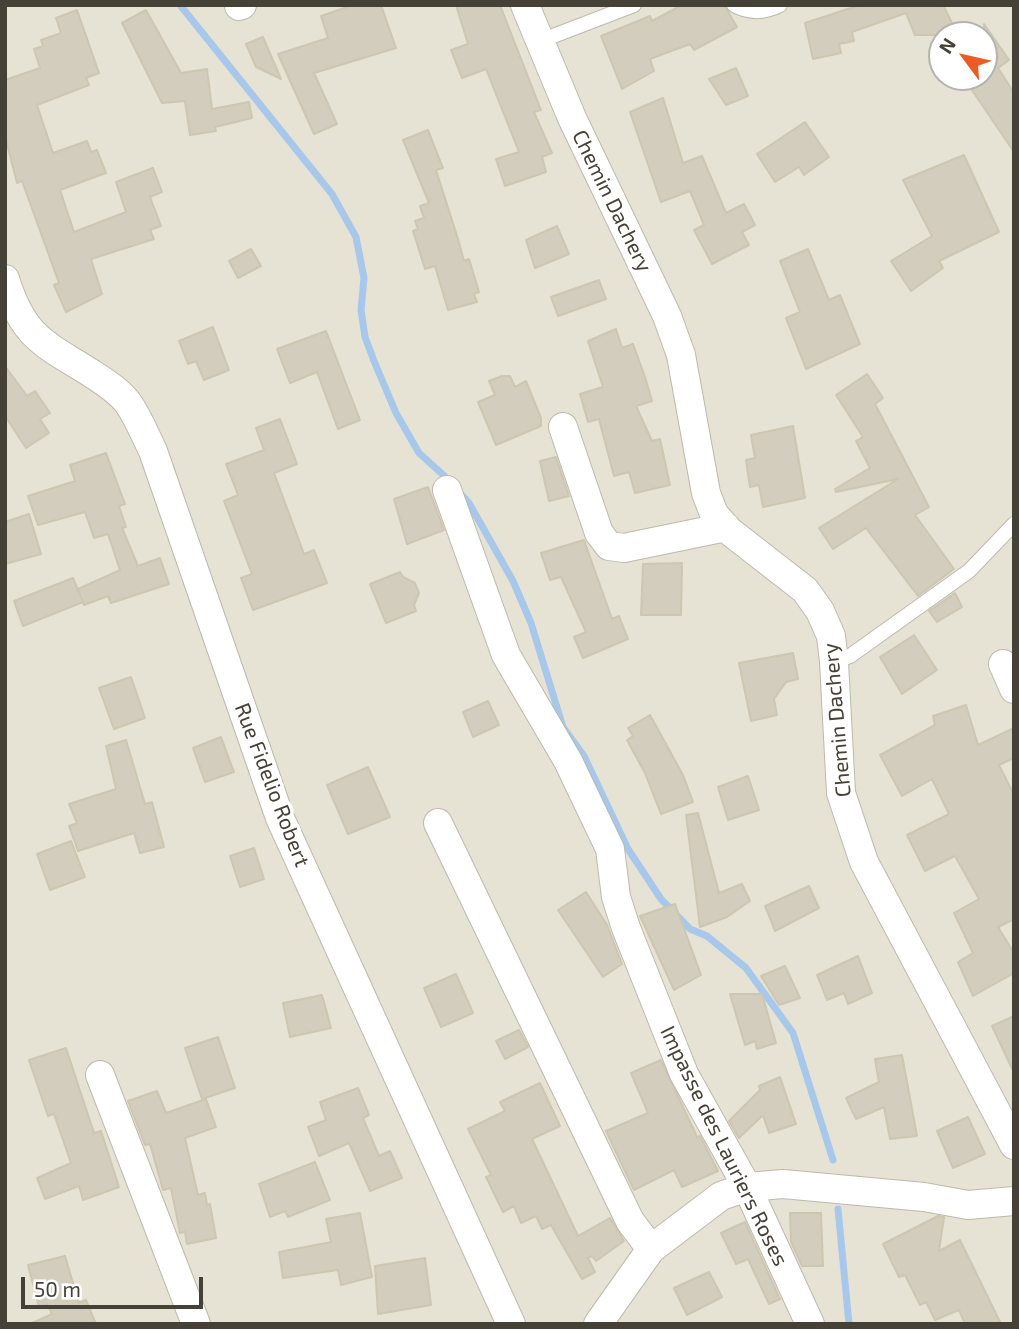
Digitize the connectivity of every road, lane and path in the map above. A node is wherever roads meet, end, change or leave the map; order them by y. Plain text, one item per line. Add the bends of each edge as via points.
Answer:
1 (525, 5) edge
2 (634, 5) edge
3 (734, 5) edge
4 (780, 5) edge
5 (540, 41) junction
6 (5, 279) edge
7 (563, 427) dead end
8 (447, 491) dead end
9 (1014, 524) edge
10 (726, 527) junction
11 (834, 662) junction
12 (1003, 664) dead end
13 (1014, 690) edge
14 (438, 824) dead end
15 (100, 1074) dead end
16 (1014, 1145) edge
17 (747, 1186) junction
18 (1014, 1201) edge
19 (651, 1249) junction
20 (196, 1324) edge
21 (511, 1324) edge
22 (598, 1324) edge
23 (810, 1324) edge

1 - 5 street, Chemin Dachery
2 - 5 lane
3 - 4 lane via 761,12
5 - 10 street, Chemin Dachery via 667,316 681,355 706,493 714,514
6 - 21 street, Rue Fidelio Robert via 16,309 41,344 110,386 128,402 141,426 280,818
7 - 10 street via 599,533 609,546 624,548
8 - 17 street, Impasse des Lauriers Roses via 506,654 605,836 626,928 684,1074
9 - 11 lane via 969,571 850,656
10 - 11 street, Chemin Dachery via 804,590 825,624
11 - 16 street, Chemin Dachery via 841,793 864,862
12 - 13 street
14 - 19 street via 630,1221
15 - 20 street
17 - 18 street via 796,1185 968,1205
17 - 19 street via 721,1196
17 - 23 street, Impasse des Lauriers Roses
19 - 22 street

